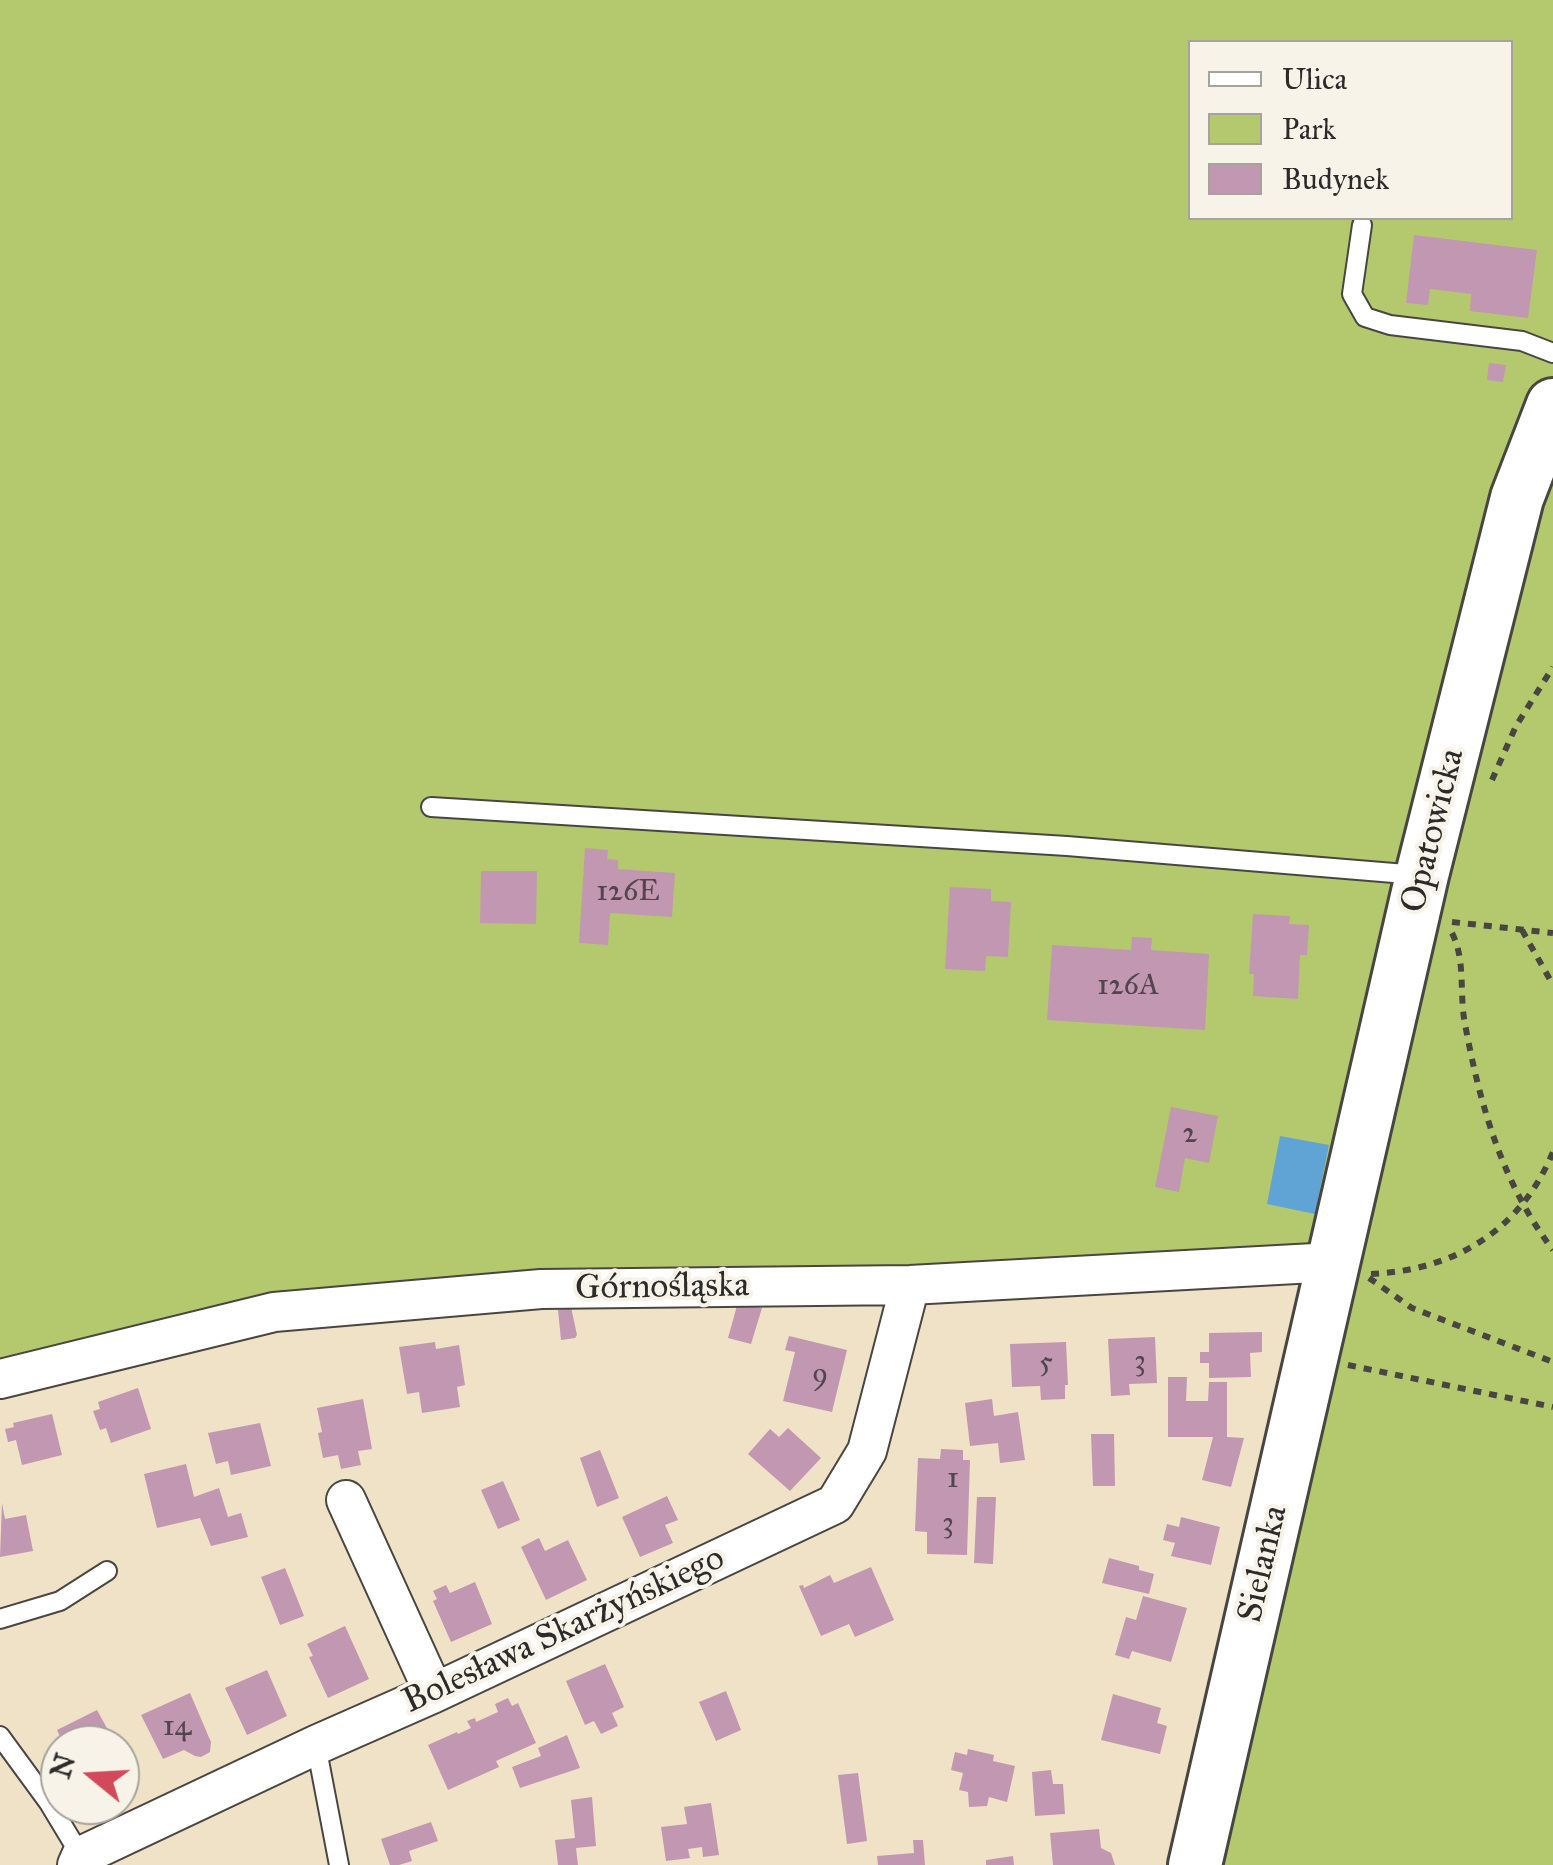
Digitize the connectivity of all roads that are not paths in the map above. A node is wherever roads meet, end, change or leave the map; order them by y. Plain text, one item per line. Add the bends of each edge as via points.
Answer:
1 (1362, 225) dead end
2 (1553, 353) edge
3 (1553, 405) edge
4 (431, 807) dead end
5 (1422, 875) junction
6 (1333, 1262) junction
7 (910, 1284) junction
8 (0, 1379) edge
9 (346, 1500) dead end
10 (107, 1571) dead end
11 (0, 1619) edge
12 (434, 1693) junction
13 (0, 1736) edge
14 (316, 1746) junction
15 (79, 1860) edge
16 (339, 1865) edge
17 (1195, 1865) edge

1 - 2 lane via 1352,294 1365,317
3 - 5 street, Opatowicka via 1516,498
4 - 5 lane
5 - 6 street, Opatowicka
6 - 7 street, Górnośląska
6 - 17 street, Sielanka
7 - 8 street, Górnośląska via 541,1289 274,1312
7 - 12 street, Bolesława Skarżyńskiego via 866,1452 835,1504
9 - 12 street
10 - 11 lane via 60,1601
12 - 14 street, Bolesława Skarżyńskiego
13 - 15 lane via 49,1803
14 - 15 street, Bolesława Skarżyńskiego
14 - 16 lane

